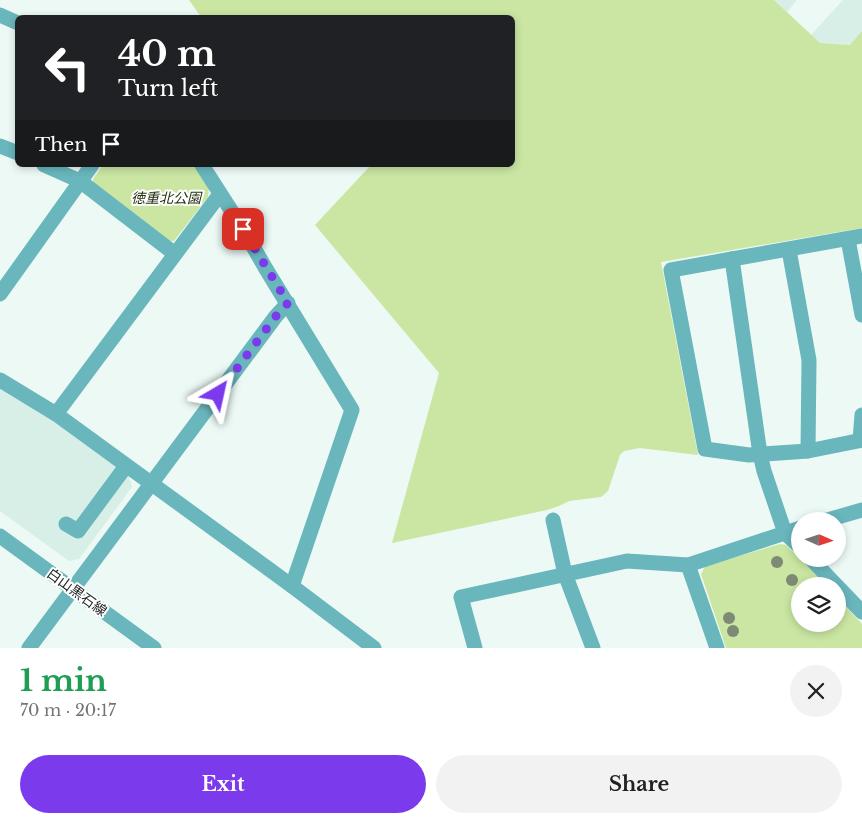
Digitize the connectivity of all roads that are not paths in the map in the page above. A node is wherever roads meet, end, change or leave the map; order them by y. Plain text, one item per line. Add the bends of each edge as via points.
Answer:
1 (0, 15) edge
2 (15, 22) edge
3 (0, 146) edge
4 (15, 152) edge
5 (48, 167) edge
6 (90, 167) edge
7 (203, 167) edge
8 (80, 181) junction
9 (220, 194) junction
10 (855, 237) edge
11 (789, 250) junction
12 (176, 254) junction
13 (732, 259) junction
14 (5, 277) edge
15 (0, 294) edge
16 (288, 303) junction
17 (862, 315) edge
18 (0, 380) edge
19 (56, 414) junction
20 (862, 415) edge
21 (861, 440) edge
22 (808, 452) junction
23 (760, 454) junction
24 (122, 471) junction
25 (152, 484) junction
26 (862, 510) edge
27 (846, 515) edge
28 (553, 520) dead end
29 (66, 524) dead end
30 (791, 526) edge
31 (791, 531) edge
32 (0, 536) edge
33 (688, 565) junction
34 (820, 568) edge
35 (565, 574) junction
36 (292, 586) junction
37 (73, 588) junction
38 (862, 612) edge
39 (29, 648) edge
40 (154, 648) edge
41 (374, 648) edge
42 (475, 648) edge
43 (593, 648) edge
44 (717, 648) edge

1 - 2 street
3 - 4 street
5 - 8 street
6 - 8 street
7 - 9 street
8 - 12 street
8 - 14 street
9 - 12 street
9 - 16 street
10 - 11 street
10 - 17 street
11 - 13 street
11 - 22 street via 809,360
12 - 19 street
13 - 23 street
13 - 23 street via 671,270 705,449
14 - 15 street
16 - 25 street
16 - 36 street via 352,410
18 - 19 street
19 - 24 street
20 - 21 street
21 - 22 street
22 - 23 street
23 - 30 street via 764,471
24 - 25 street
24 - 29 street via 78,531
25 - 36 street
25 - 37 street
26 - 27 street
28 - 35 street
31 - 33 street
32 - 37 street, 白山黒石線
33 - 35 street via 627,561
33 - 44 street
34 - 38 street
35 - 42 street via 461,597
35 - 43 street
36 - 41 street
37 - 39 street
37 - 40 street, 白山黒石線

